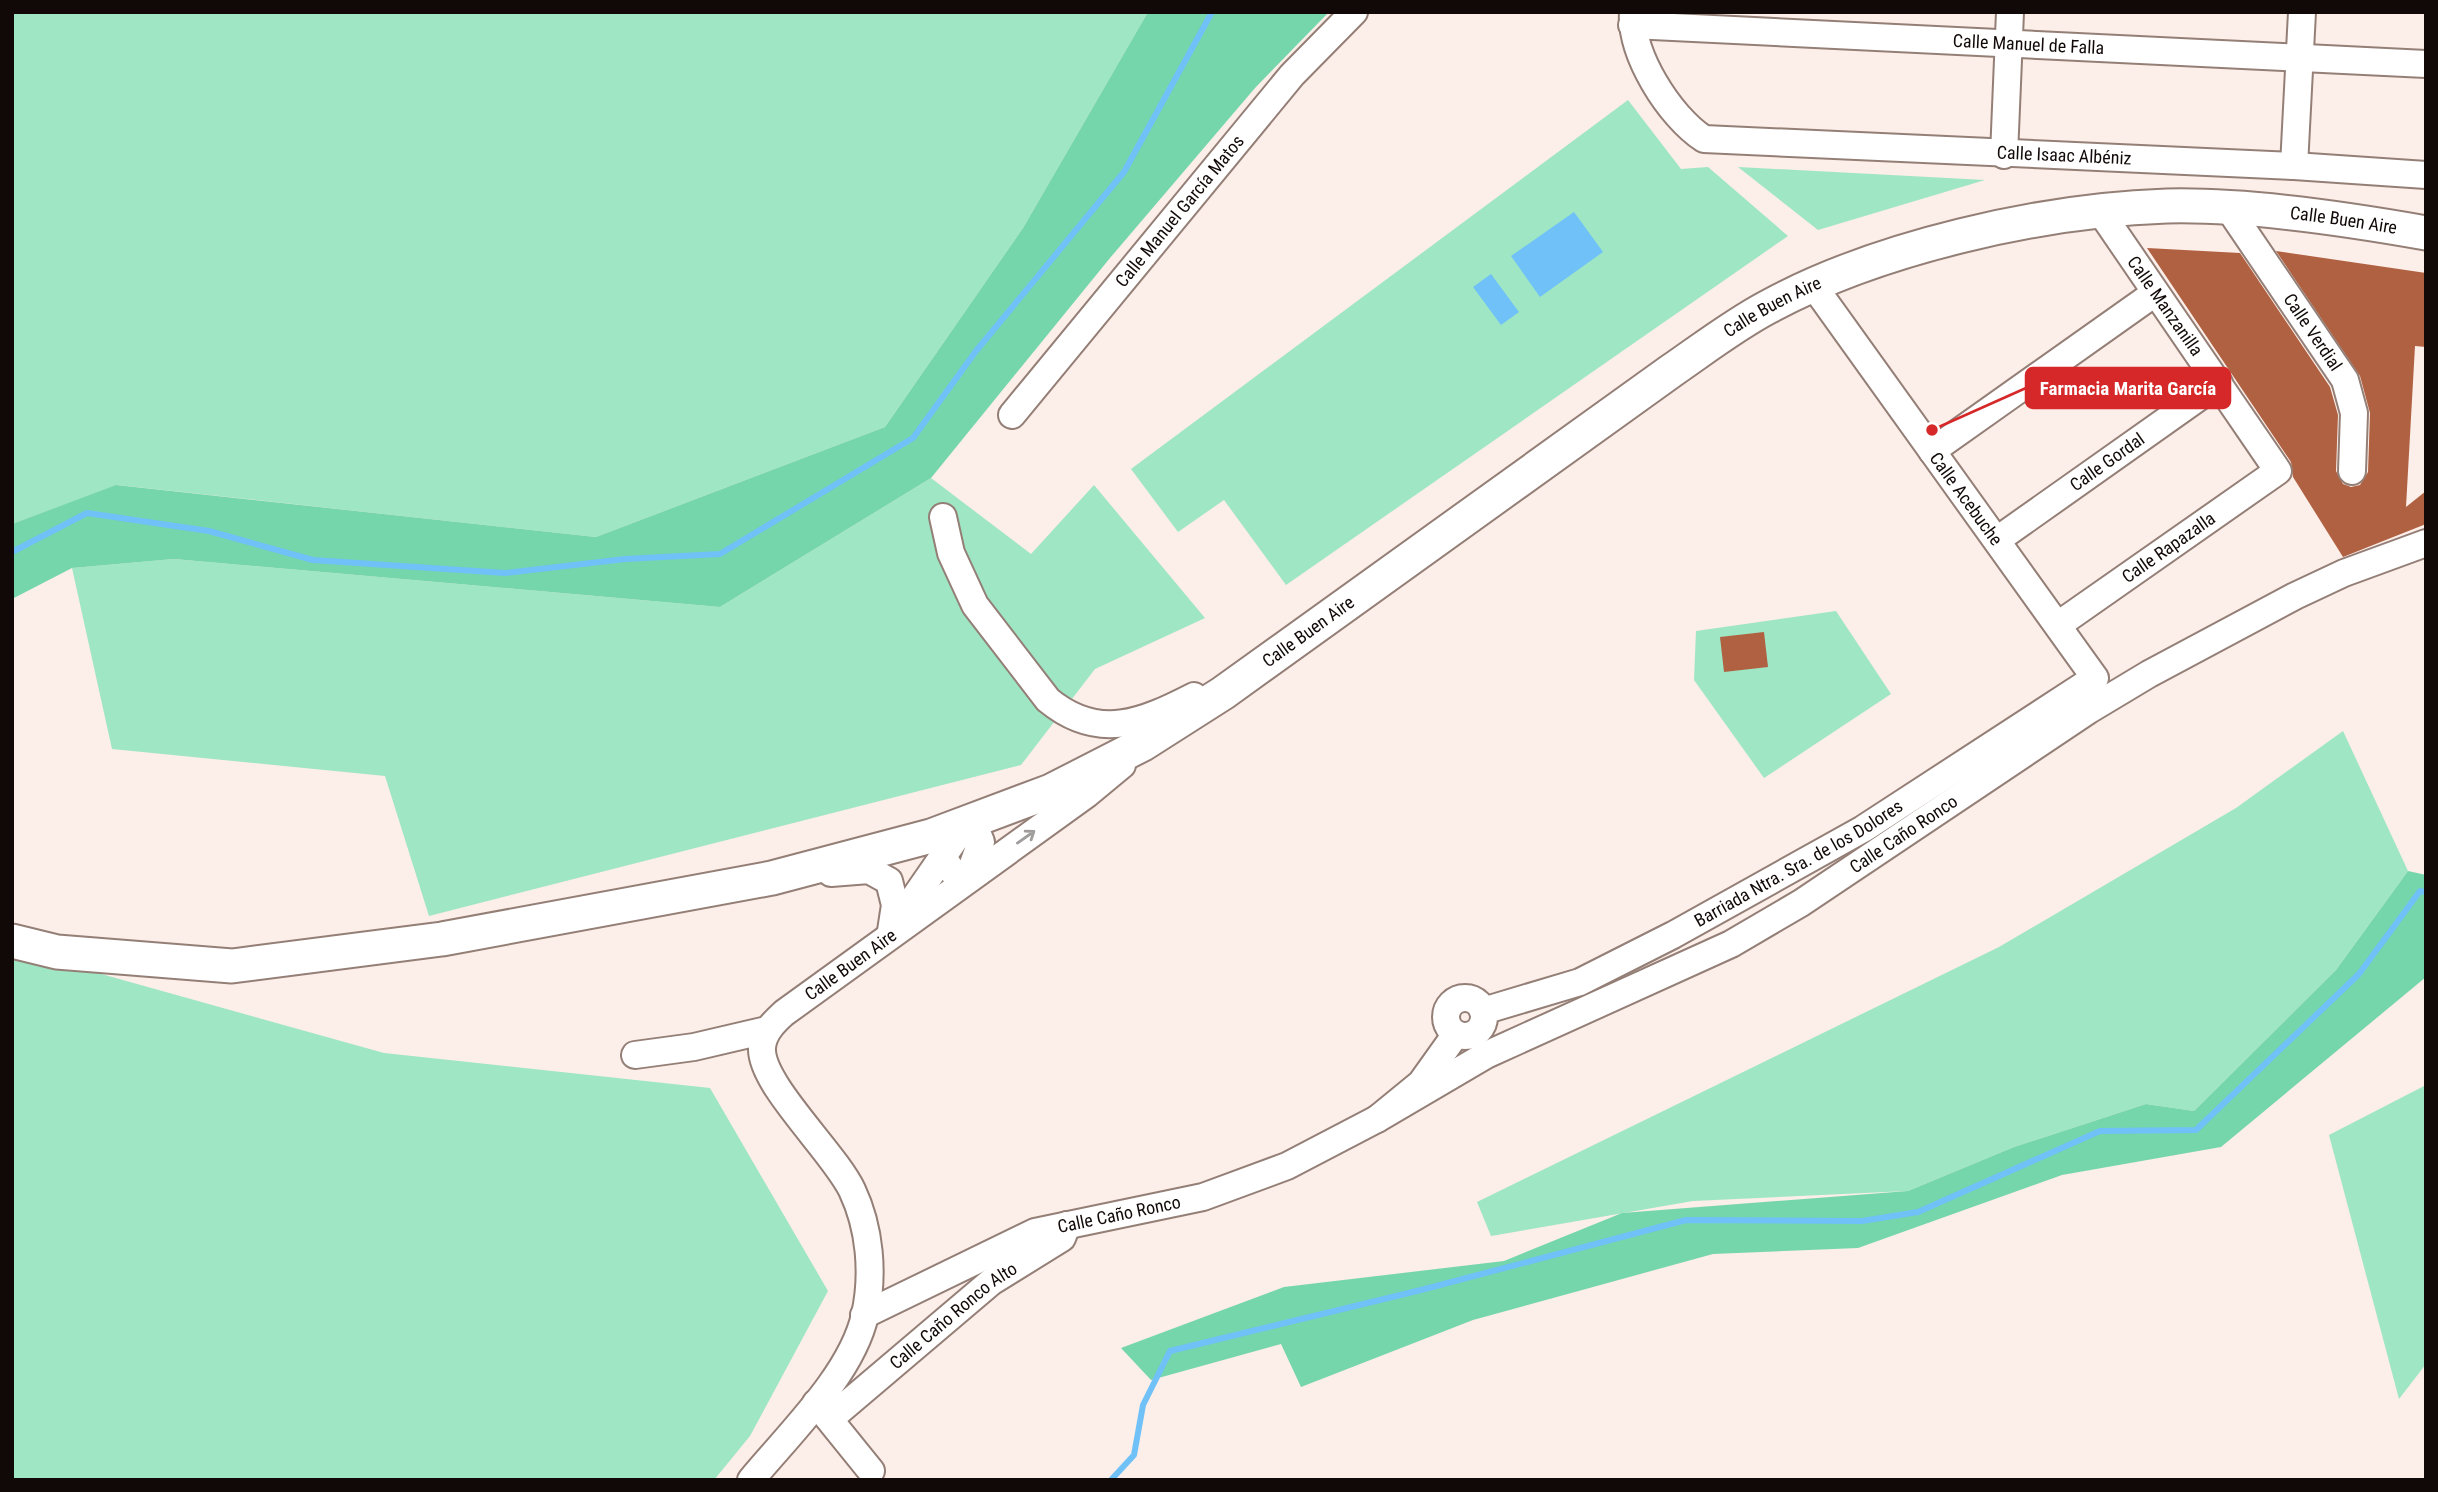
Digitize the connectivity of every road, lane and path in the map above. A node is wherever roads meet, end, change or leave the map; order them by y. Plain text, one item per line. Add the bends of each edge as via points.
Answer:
1 (1354, 12) edge
2 (2010, 12) edge
3 (2302, 12) edge
4 (1632, 19) edge
5 (2008, 44) junction
6 (2300, 58) junction
7 (2426, 64) edge
8 (2004, 155) junction
9 (2294, 166) junction
10 (2426, 175) edge
11 (2229, 209) junction
12 (2100, 211) junction
13 (2426, 233) edge
14 (1812, 285) junction
15 (2155, 293) junction
16 (2219, 383) junction
17 (1012, 415) dead end
18 (1932, 451) junction
19 (2278, 471) joint
20 (2352, 471) dead end
21 (943, 517) dead end
22 (1997, 540) junction
23 (2426, 543) edge
24 (2058, 625) junction
25 (1301, 637) junction
26 (2095, 678) joint
27 (1223, 693) junction
28 (1143, 744) junction
29 (972, 820) junction
30 (943, 857) junction
31 (772, 878) junction
32 (968, 878) junction
33 (677, 896) junction
34 (890, 933) junction
35 (12, 941) edge
36 (767, 1030) junction
37 (1456, 1034) joint
38 (635, 1055) dead end
39 (1377, 1119) junction
40 (1067, 1225) junction
41 (864, 1315) junction
42 (827, 1407) junction
43 (871, 1471) dead end
44 (751, 1480) edge

1 - 17 street, Calle Manuel García Matos via 1292,75
2 - 5 street
3 - 6 street
4 - 5 street, Calle Manuel de Falla
4 - 8 street, Calle Isaac Albéniz via 1637,47 1650,76 1682,120 1704,139
5 - 6 street, Calle Manuel de Falla
5 - 8 street
6 - 7 street, Calle Manuel de Falla
6 - 9 street
8 - 9 street, Calle Isaac Albéniz
9 - 10 street, Calle Isaac Albéniz
11 - 12 main road, Calle Buen Aire via 2168,206
11 - 13 main road, Calle Buen Aire
11 - 20 street, Calle Verdial via 2349,389 2354,414
12 - 14 main road, Calle Buen Aire via 2007,226 1925,247
12 - 15 street, Calle Manzanilla
14 - 18 street, Calle Acebuche
14 - 25 main road, Calle Buen Aire via 1750,318 1671,371
15 - 16 street, Calle Manzanilla
15 - 18 street
16 - 19 street, Calle Manzanilla
16 - 22 street, Calle Gordal
18 - 22 street, Calle Acebuche
19 - 24 street, Calle Rapazalla
21 - 25 street via 951,554 975,605 1048,700 1062,712 1087,722 1139,722
22 - 24 street, Calle Acebuche
23 - 39 street, Calle Caño Ronco via 2295,596 2149,674 1743,937 1693,964 1486,1055
24 - 26 street, Calle Acebuche
25 - 27 main road, Calle Buen Aire
26 - 37 street, Barriada Ntra. Sra. de los Dolores via 1863,830 1580,982 1483,1011 1470,998 1452,1002 1445,1019
27 - 28 main road
27 - 33 main road via 1173,722 1084,761 846,846
28 - 29 main road via 1051,791
32 -> 28 street, Calle Buen Aire via 1087,794
29 - 30 street
29 - 31 main road via 931,836
29 - 32 street via 981,842
30 - 32 street via 952,871
30 - 34 street
31 - 33 main road
31 - 34 street via 869,870 888,881 895,905
32 - 34 street, Calle Buen Aire
33 - 35 main road via 442,939 232,966 57,952
34 - 36 street, Calle Buen Aire
36 - 38 street, Calle Buen Aire
36 - 41 street, Calle Caño Ronco Alto via 762,1049 767,1072 835,1160 859,1206 869,1263
37 - 39 street, Calle Caño Ronco via 1421,1083
39 - 40 street, Calle Caño Ronco via 1247,1183 1134,1214
40 - 41 street, Calle Caño Ronco via 1005,1245
40 - 42 street, Calle Caño Ronco Alto via 1062,1238 991,1282
41 - 42 street, Calle Caño Ronco Alto
42 - 43 street
42 - 44 street, Calle Caño Ronco Alto

